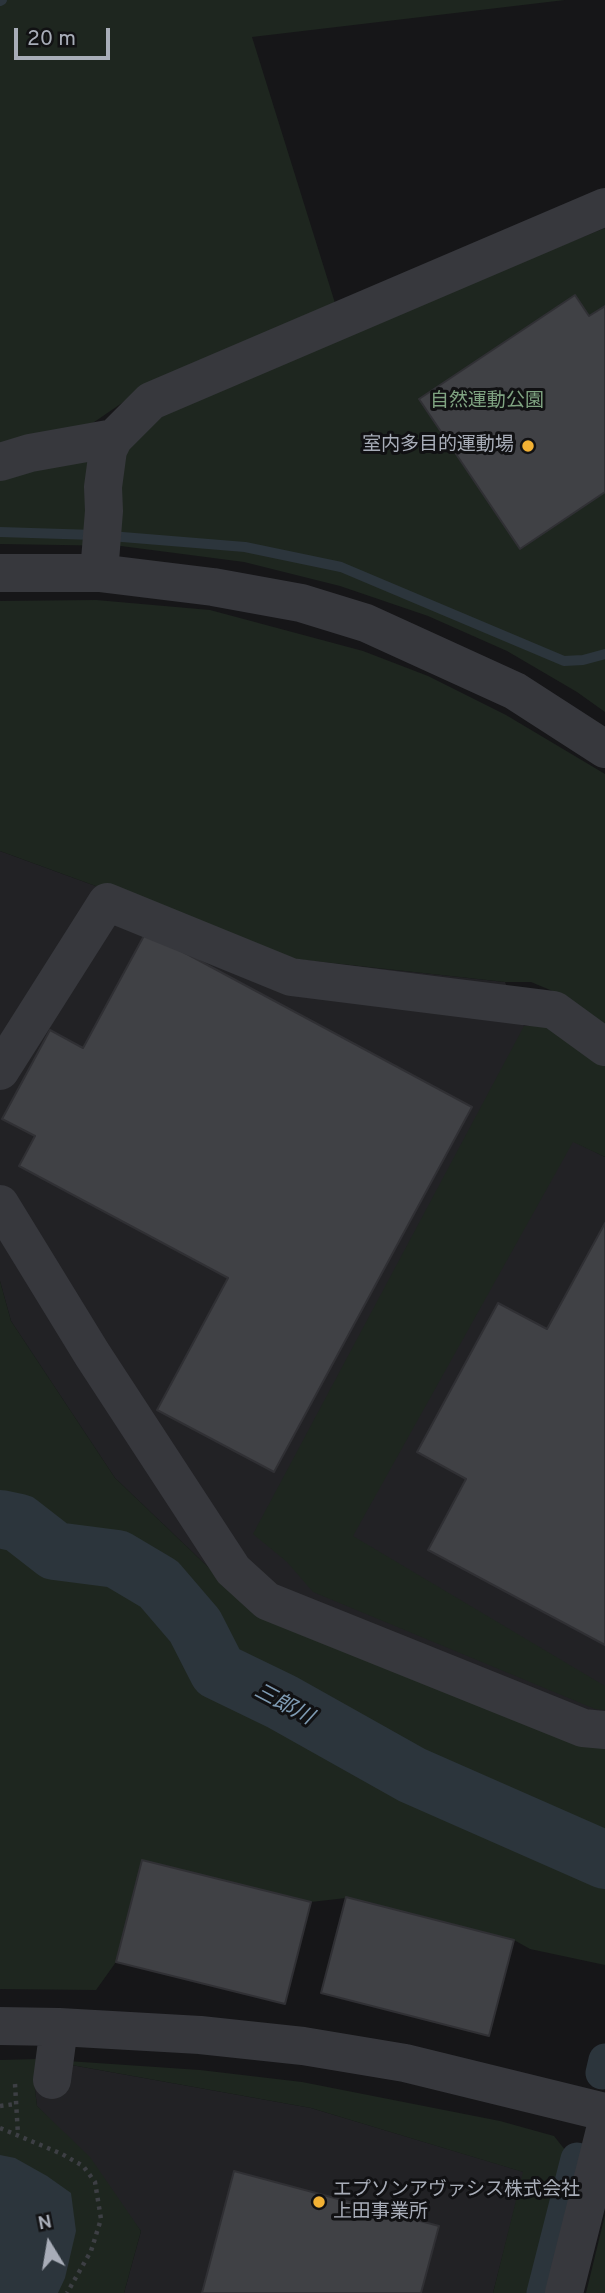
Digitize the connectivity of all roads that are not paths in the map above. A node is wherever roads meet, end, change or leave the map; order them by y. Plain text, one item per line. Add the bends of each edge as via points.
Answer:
1 (605, 207) edge
2 (114, 438) junction
3 (0, 462) edge
4 (101, 543) junction
5 (0, 573) edge
6 (605, 749) edge
7 (605, 1047) edge
8 (0, 1071) edge
9 (0, 1204) edge
10 (605, 1730) edge
11 (0, 2026) edge
12 (59, 2026) junction
13 (52, 2080) dead end
14 (605, 2112) edge
15 (605, 2130) edge
16 (564, 2293) edge

1 - 2 street via 151,401
2 - 3 street
2 - 4 street via 106,462
4 - 5 street
4 - 6 street via 213,587 301,603 366,623 514,691
7 - 8 street via 554,1010 290,976 107,902
9 - 10 street via 233,1570 267,1601 583,1728
11 - 12 street
12 - 13 street
12 - 14 street via 303,2046 405,2063
15 - 16 street

